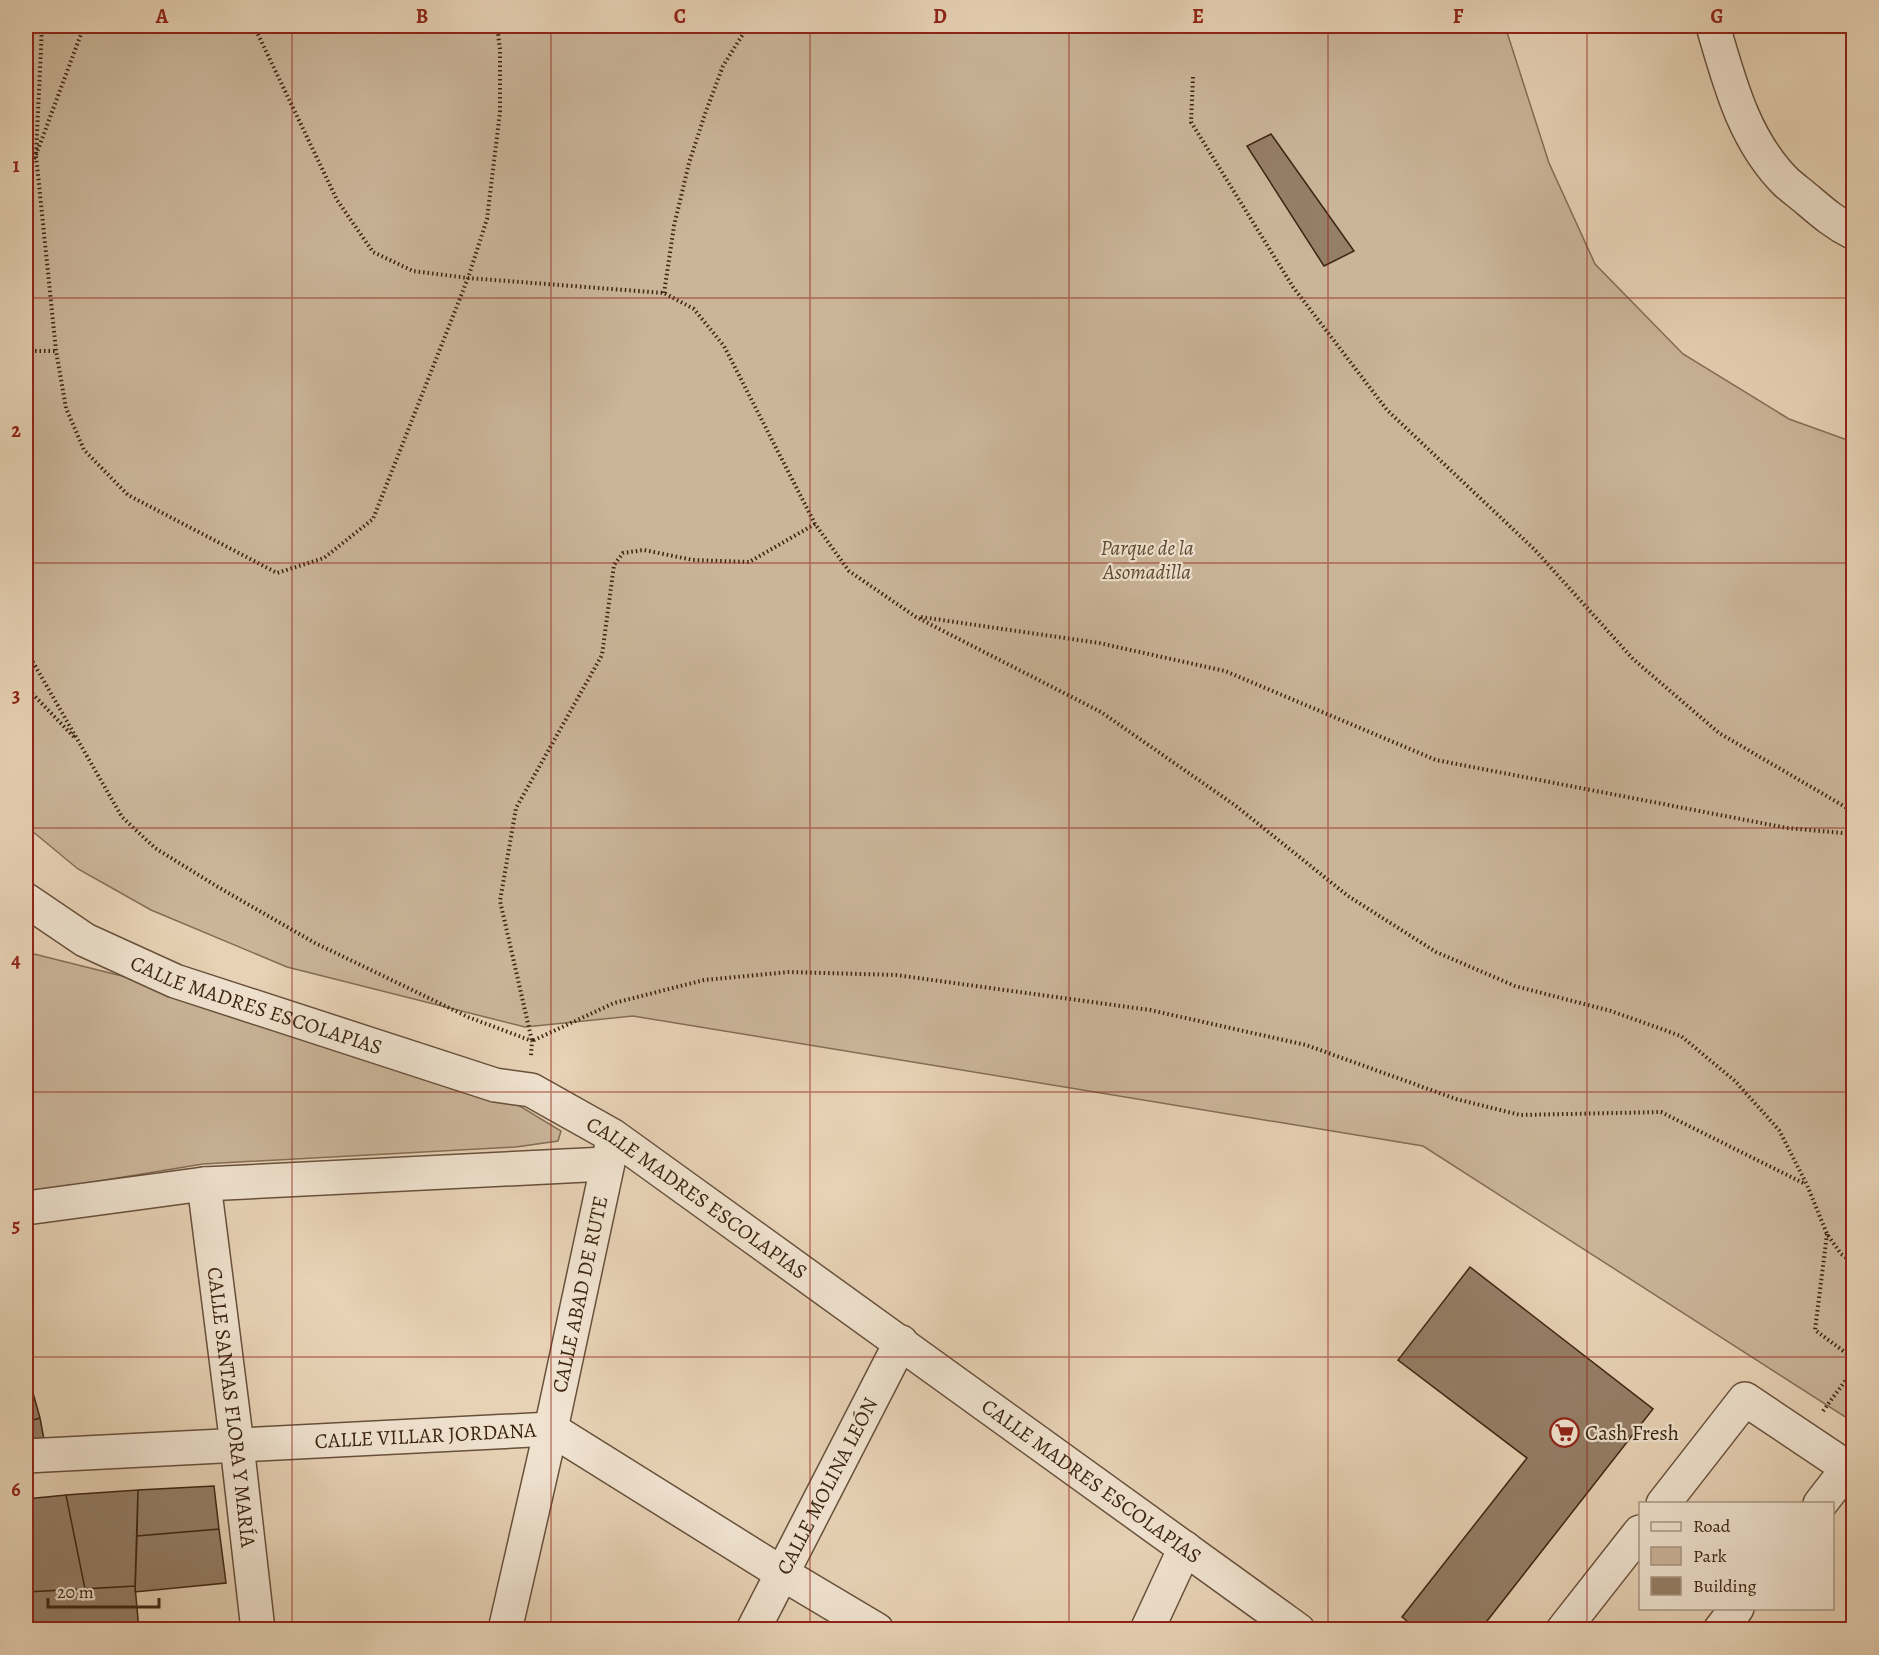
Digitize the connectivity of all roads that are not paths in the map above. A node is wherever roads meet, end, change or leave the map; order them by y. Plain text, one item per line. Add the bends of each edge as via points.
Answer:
1 (1713, 26) edge
2 (1854, 233) edge
3 (26, 900) edge
4 (610, 1150) junction
5 (204, 1184) junction
6 (26, 1208) edge
7 (902, 1342) junction
8 (551, 1429) junction
9 (237, 1445) junction
10 (26, 1456) edge
11 (1664, 1502) edge
12 (1821, 1502) edge
13 (1639, 1534) edge
14 (1185, 1548) junction
15 (783, 1574) junction
16 (1735, 1610) edge
17 (258, 1629) edge
18 (506, 1629) edge
19 (753, 1629) edge
20 (877, 1629) edge
21 (1147, 1629) edge
22 (1298, 1629) edge
23 (1563, 1629) edge
24 (1720, 1629) edge

1 - 2 street via 1747,127 1765,156 1787,182 1837,225
3 - 4 street, CALLE MADRES ESCOLAPIAS via 85,940 175,981 495,1085 531,1090
4 - 5 street, CALLE MADRES ESCOLAPIAS
4 - 7 street, CALLE MADRES ESCOLAPIAS
4 - 8 street, CALLE ABAD DE RUTE
5 - 6 street, CALLE MADRES ESCOLAPIAS
5 - 9 street, CALLE SANTAS FLORA Y MARÍA
7 - 14 street, CALLE MADRES ESCOLAPIAS
7 - 15 street, CALLE MOLINA LEÓN
8 - 9 street, CALLE VILLAR JORDANA
8 - 15 street, CALLE VILLAR JORDANA
8 - 18 street, CALLE ABAD DE RUTE
9 - 10 street, CALLE VILLAR JORDANA
9 - 17 street, CALLE SANTAS FLORA Y MARÍA
11 - 12 street via 1745,1399 1848,1468
13 - 23 street
14 - 21 street
14 - 22 street, CALLE MADRES ESCOLAPIAS
15 - 19 street, CALLE MOLINA LEÓN
15 - 20 street, CALLE VILLAR JORDANA
16 - 24 street

